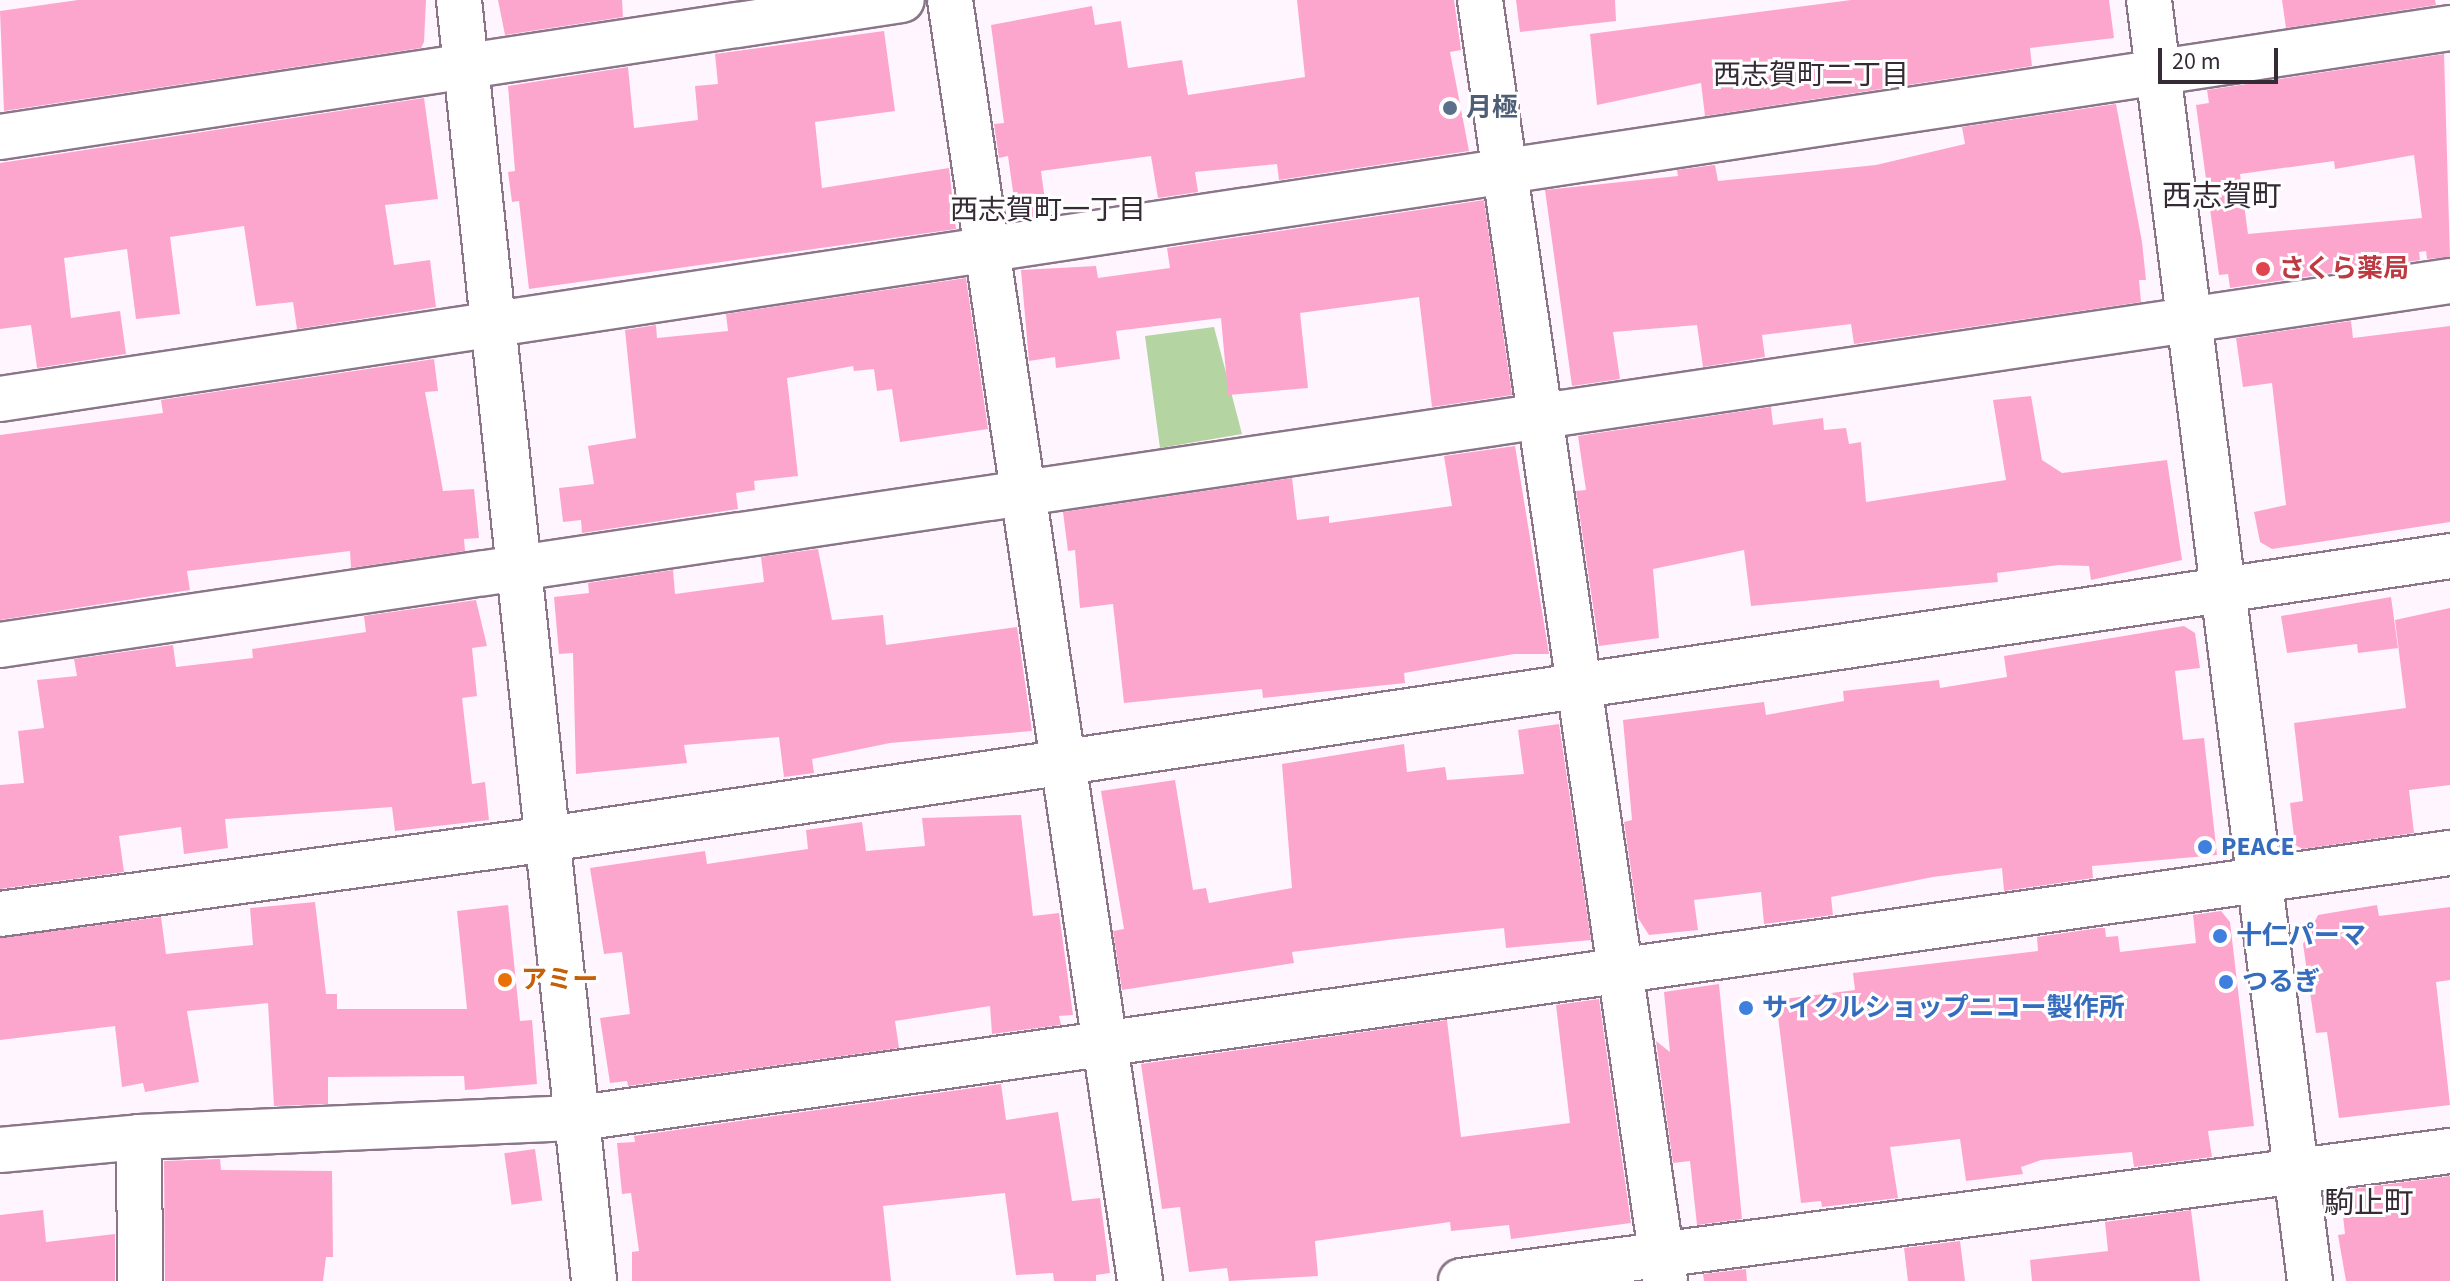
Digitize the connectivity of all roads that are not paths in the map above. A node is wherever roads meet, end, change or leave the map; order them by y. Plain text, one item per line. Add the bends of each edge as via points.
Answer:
1 (459, 0) edge
2 (902, 0) edge
3 (950, 0) edge
4 (1480, 0) edge
5 (2149, 0) edge
6 (2450, 28) edge
7 (466, 69) junction
8 (2158, 71) junction
9 (0, 137) edge
10 (1504, 170) junction
11 (989, 249) junction
12 (2450, 281) edge
13 (2190, 320) junction
14 (493, 322) junction
15 (0, 399) edge
16 (1541, 416) junction
17 (1021, 492) junction
18 (2450, 556) edge
19 (517, 571) junction
20 (2226, 590) junction
21 (0, 645) edge
22 (1580, 684) junction
23 (1064, 762) junction
24 (548, 839) junction
25 (2450, 853) edge
26 (2263, 880) junction
27 (0, 914) edge
28 (1622, 970) junction
29 (1104, 1041) junction
30 (580, 1118) junction
31 (139, 1137) junction
32 (0, 1150) edge
33 (2450, 1151) edge
34 (2296, 1170) junction
35 (1663, 1268) edge
36 (140, 1281) edge
37 (594, 1281) edge
38 (1140, 1281) edge
39 (1461, 1281) edge
40 (2310, 1281) edge

1 - 7 street
2 - 7 street
3 - 11 street
4 - 10 street
5 - 8 street
6 - 8 street
7 - 9 street
7 - 14 street
8 - 10 street
8 - 13 street
10 - 11 street
10 - 16 street
11 - 14 street
11 - 17 street
12 - 13 street
13 - 16 street
13 - 20 street
14 - 15 street
14 - 19 street
16 - 17 street
16 - 22 street
17 - 19 street
17 - 23 street
18 - 20 street
19 - 21 street
19 - 24 street
20 - 22 street
20 - 26 street
22 - 23 street
22 - 28 street
23 - 24 street
23 - 29 street
24 - 27 street
24 - 30 street
25 - 26 street
26 - 28 street
26 - 34 street
28 - 29 street
28 - 35 street
29 - 30 street
29 - 38 street
30 - 31 street
30 - 37 street
31 - 32 street
31 - 36 street
33 - 34 street
34 - 35 street
34 - 40 street
35 - 39 street

